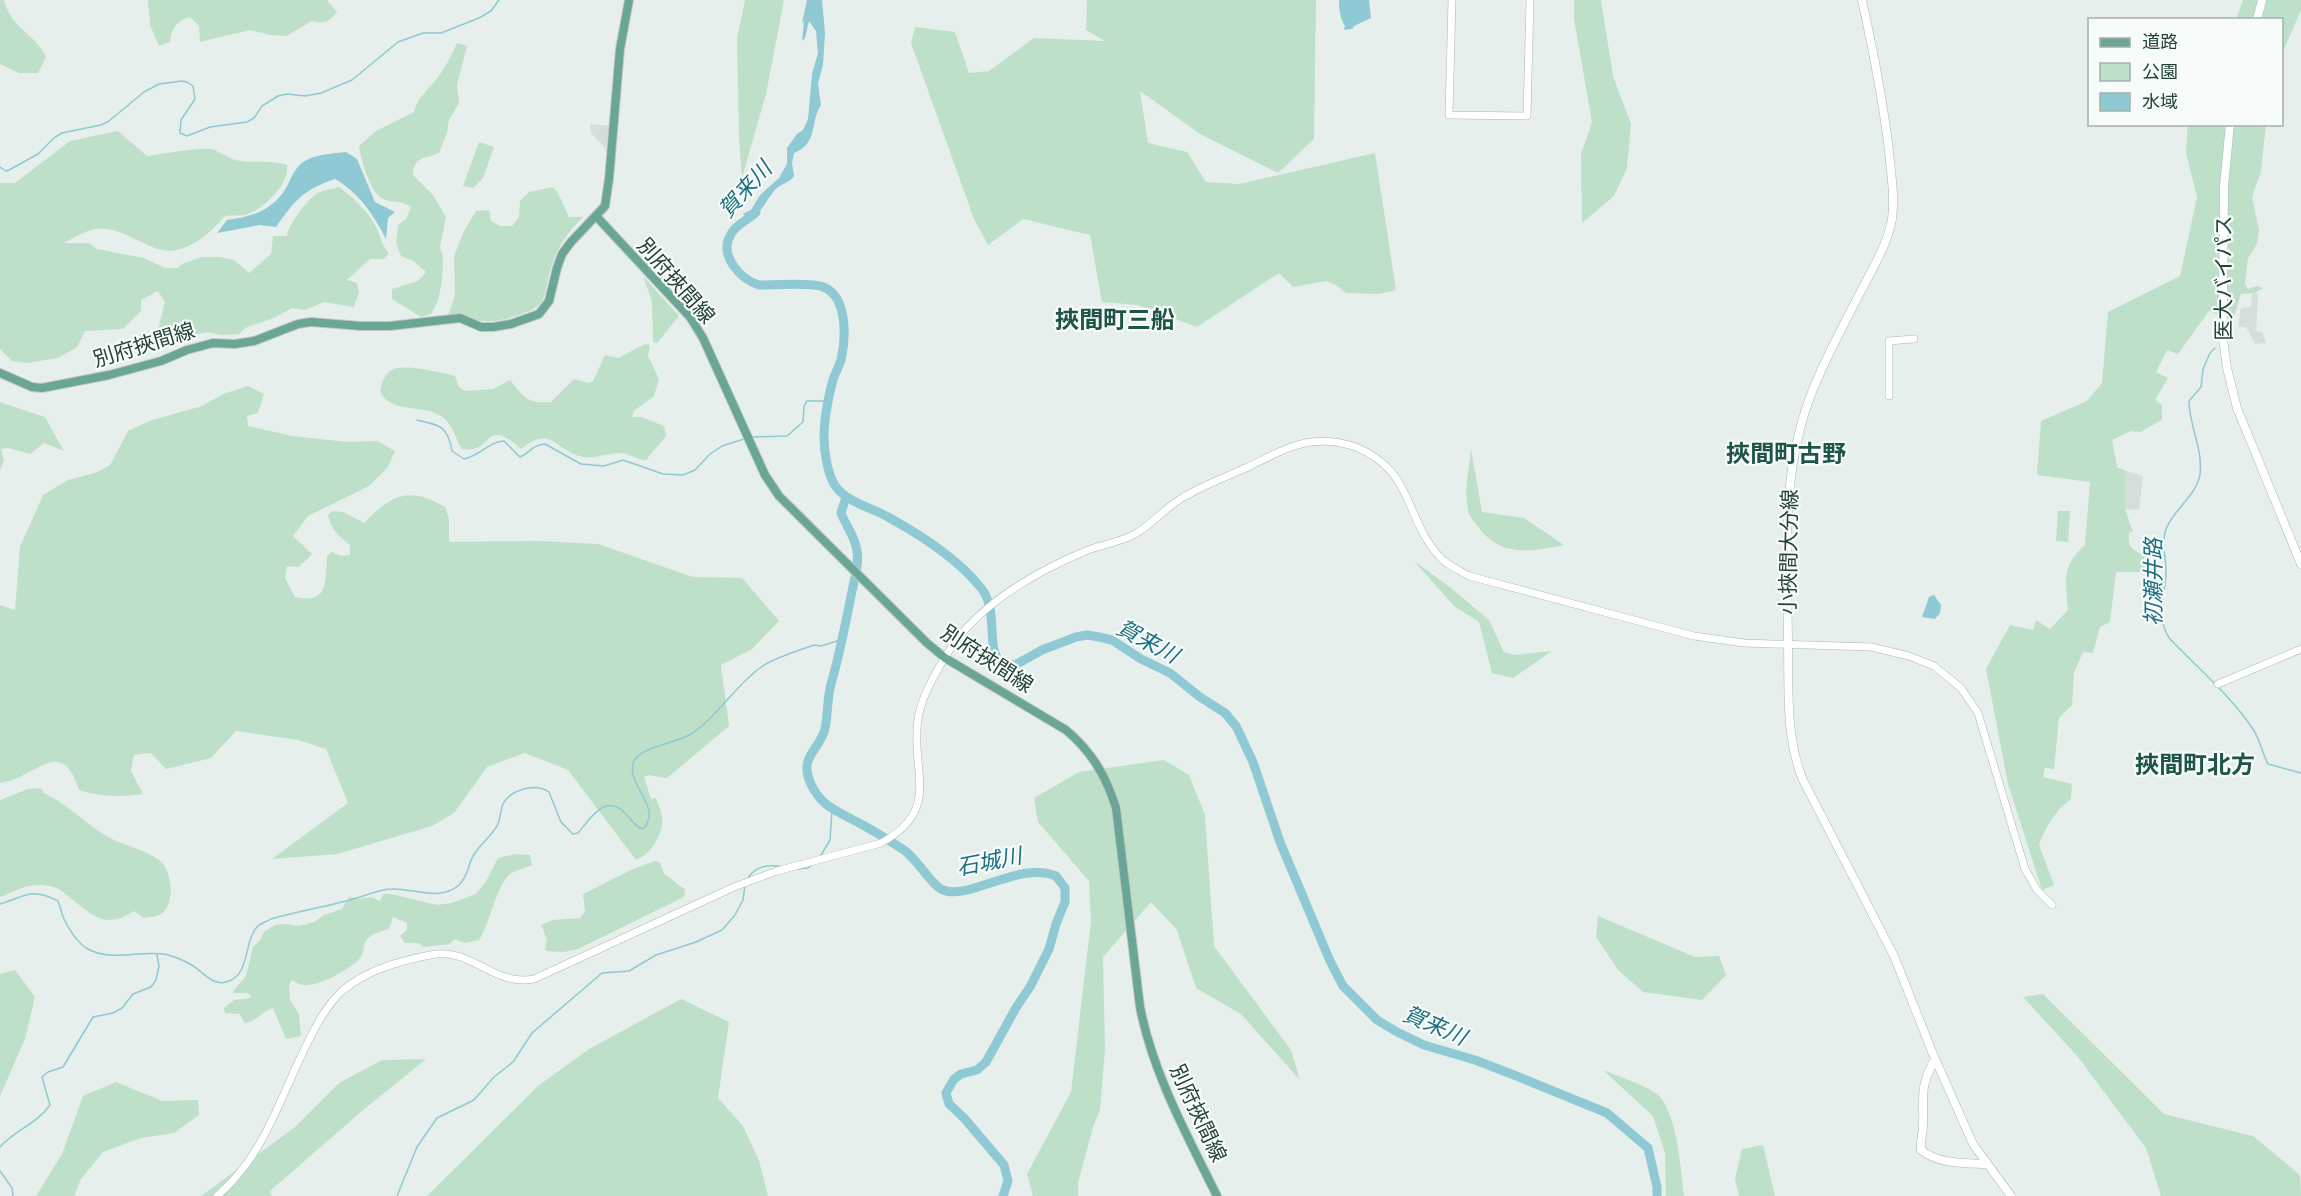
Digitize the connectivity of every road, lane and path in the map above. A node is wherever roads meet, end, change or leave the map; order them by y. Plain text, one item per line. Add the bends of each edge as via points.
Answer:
1 (629, 0) edge
2 (1452, 0) edge
3 (1530, 0) edge
4 (1862, 0) edge
5 (2262, 0) edge
6 (2258, 18) edge
7 (2230, 126) edge
8 (596, 216) junction
9 (1914, 339) dead end
10 (0, 373) edge
11 (1889, 396) dead end
12 (2301, 564) edge
13 (1788, 644) junction
14 (2301, 649) edge
15 (945, 658) junction
16 (2218, 684) dead end
17 (2052, 904) dead end
18 (1935, 1059) junction
19 (1986, 1164) junction
20 (217, 1196) edge
21 (1217, 1196) edge
22 (2011, 1196) edge

1 - 8 main road, 別府挾間線 via 617,76 608,194
2 - 3 street via 1449,115 1527,116
4 - 13 main road, 小挾間大分線 via 1889,151 1893,206 1886,243 1830,352 1798,436 1787,518
5 - 6 main road
7 - 12 main road, 医大バイパス via 2224,186 2223,338 2229,377 2245,429
8 - 10 main road, 別府挾間線 via 562,254 545,308 511,324 481,327 460,318 390,326 311,322 254,341 213,343 74,383 32,387
8 - 15 main road, 別府挾間線 via 690,317 765,475 779,496
9 - 11 street via 1889,341
13 - 15 street via 1728,642 1694,636 1469,576 1438,555 1399,480 1383,463 1355,447 1309,442 1198,489 1132,536 1089,550 1008,593 961,635
13 - 17 street via 1890,651 1928,663 1957,683 1980,719 2025,869 2037,890
13 - 18 main road, 小挾間大分線 via 1790,733 1798,766 1894,956
14 - 16 street
15 - 20 street via 921,705 916,734 919,798 912,817 901,830 881,843 777,871 735,887 534,979 510,980 445,952 365,975 326,1008 261,1144 245,1168
15 - 21 main road, 別府挾間線 via 1066,730 1083,744 1108,783 1116,808 1145,1034 1165,1088
18 - 19 main road, 小挾間大分線
18 - 19 main road via 1921,1094 1921,1150 1940,1160
19 - 22 main road, 小挾間大分線

